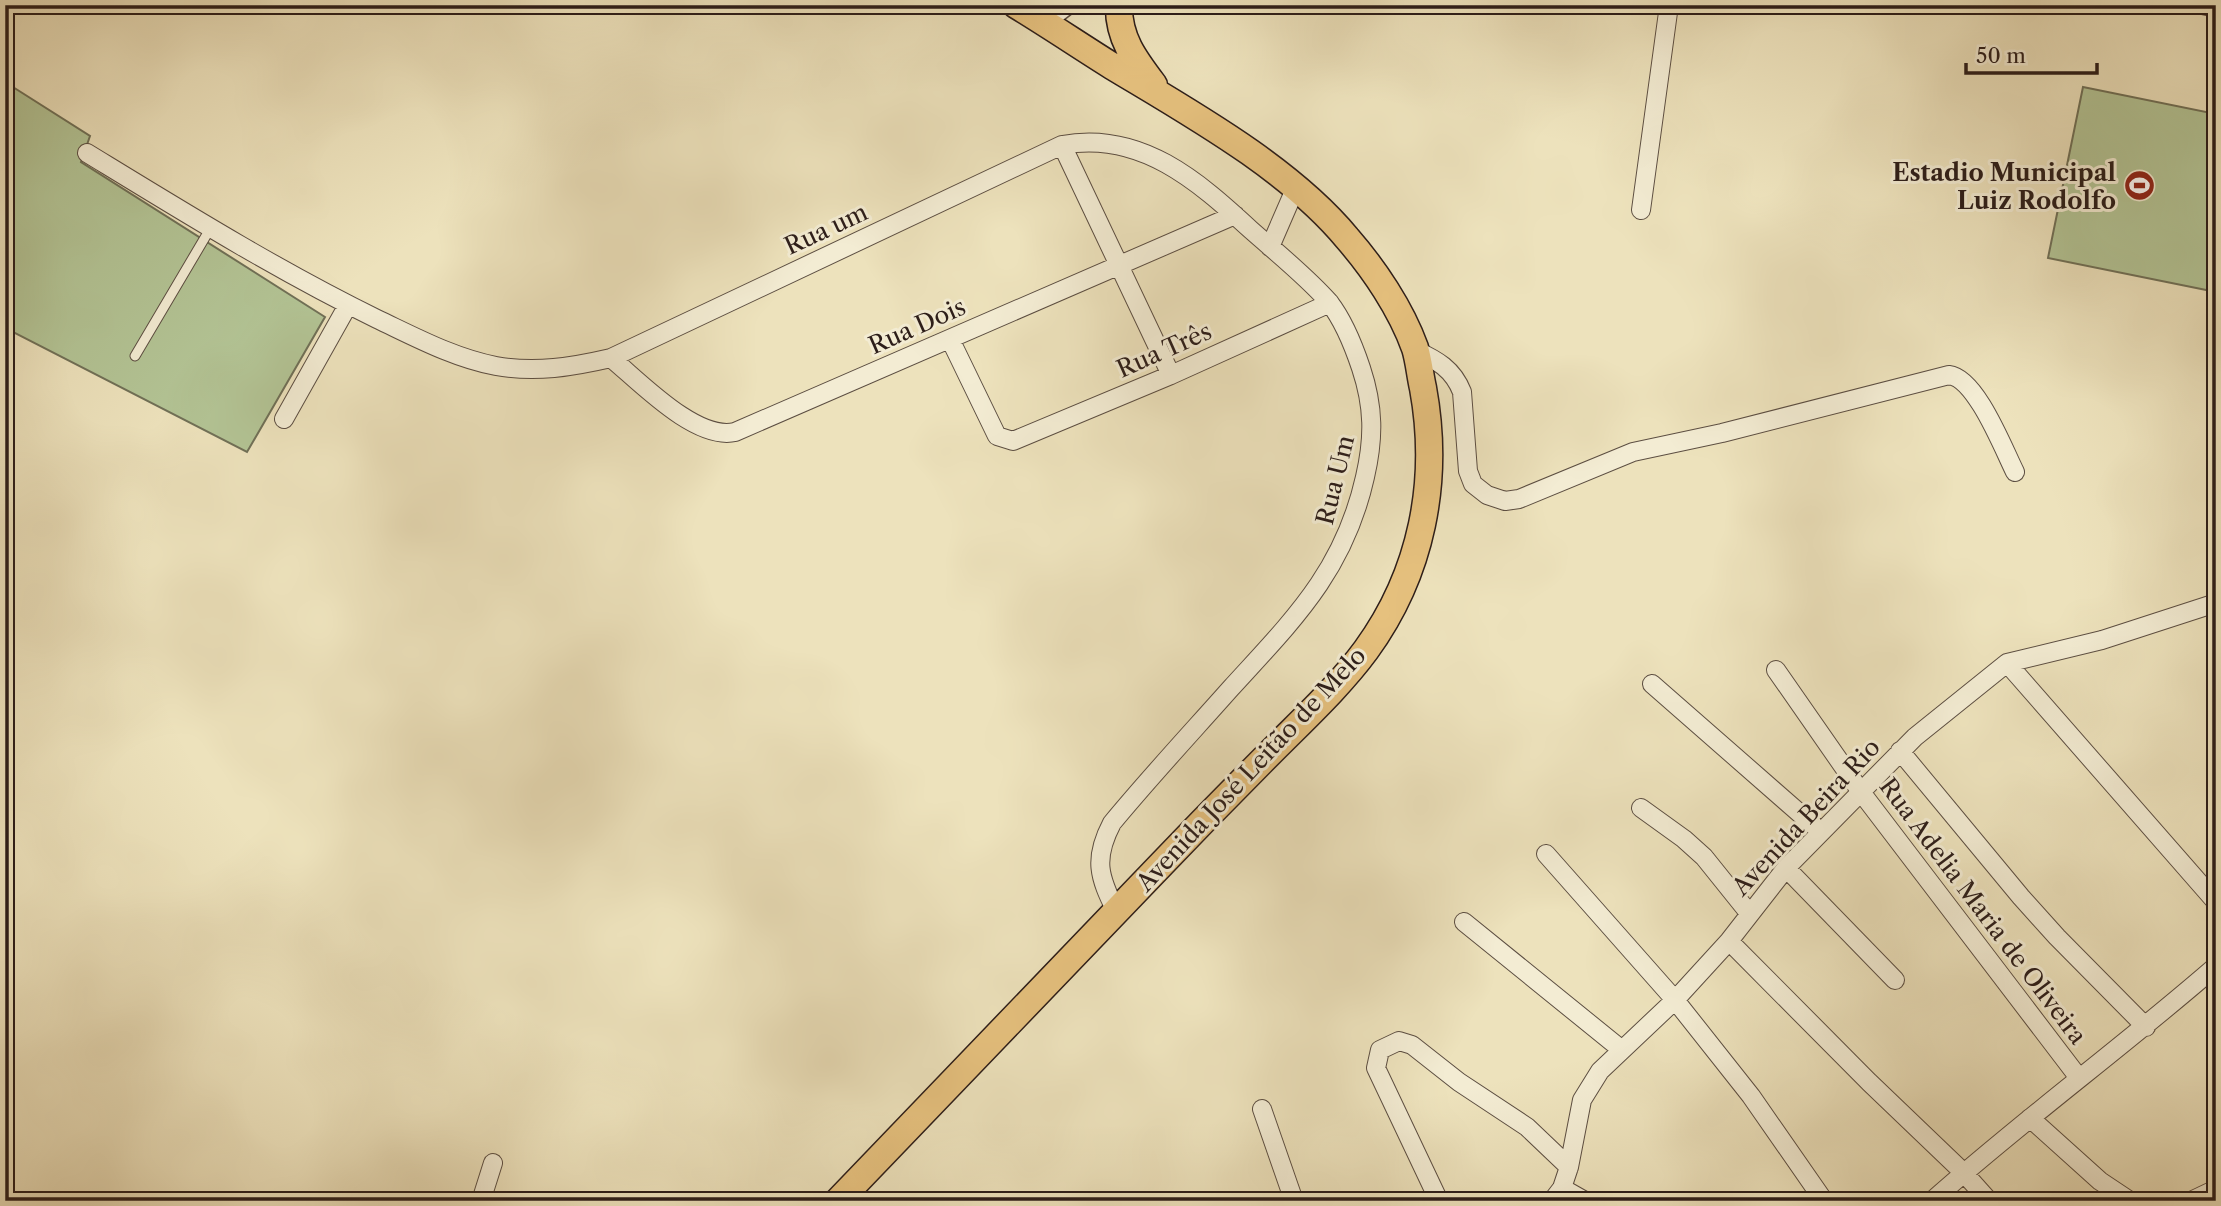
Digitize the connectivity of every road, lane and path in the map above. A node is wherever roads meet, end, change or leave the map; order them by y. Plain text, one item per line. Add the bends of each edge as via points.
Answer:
1 (1065, 5) edge
2 (1119, 5) edge
3 (1669, 5) edge
4 (2202, 5) edge
5 (2216, 8) edge
6 (1028, 9) edge
7 (1159, 92) junction
8 (1062, 145) junction
9 (87, 153) dead end
10 (1296, 187) junction
11 (1641, 210) dead end
12 (1235, 215) junction
13 (210, 229) junction
14 (1270, 247) junction
15 (1119, 264) junction
16 (1330, 303) junction
17 (348, 305) junction
18 (950, 339) junction
19 (1415, 349) junction
20 (135, 356) dead end
21 (611, 358) junction
22 (1171, 375) junction
23 (284, 419) dead end
24 (2015, 472) dead end
25 (2216, 603) edge
26 (2007, 663) junction
27 (1776, 670) dead end
28 (1652, 684) dead end
29 (1900, 751) junction
30 (1861, 792) junction
31 (1641, 808) dead end
32 (1821, 832) junction
33 (1546, 854) dead end
34 (1786, 868) junction
35 (2216, 902) edge
36 (1116, 911) junction
37 (1749, 913) junction
38 (1464, 922) dead end
39 (1729, 941) junction
40 (2216, 966) edge
41 (1895, 981) dead end
42 (1675, 1000) junction
43 (2146, 1027) junction
44 (1622, 1050) junction
45 (2079, 1078) junction
46 (1262, 1109) dead end
47 (2030, 1118) junction
48 (493, 1163) dead end
49 (1569, 1167) junction
50 (1964, 1173) junction
51 (2212, 1191) dead end
52 (1557, 1194) edge
53 (481, 1201) edge
54 (838, 1201) edge
55 (1294, 1201) edge
56 (1439, 1201) edge
57 (1585, 1201) edge
58 (1824, 1201) edge
59 (1932, 1201) edge
60 (1989, 1201) edge
61 (2130, 1201) edge
62 (2191, 1201) edge

1 - 6 street via 1056,12
2 - 7 main road via 1124,39
3 - 11 street
4 - 5 street
6 - 7 main road, Avenida José Leitão de Melo
7 - 10 main road, Avenida José Leitão de Melo
8 - 12 street, Rua Um via 1094,141 1137,150 1176,167
8 - 15 street
8 - 21 street, Rua um
9 - 13 street, Rua um
10 - 14 street
10 - 19 main road, Avenida José Leitão de Melo via 1346,236 1371,269
12 - 14 street, Rua Um
12 - 15 street, Rua Dois
13 - 17 street, Rua um
13 - 20 lane
14 - 16 street, Rua Um
15 - 18 street, Rua Dois
15 - 22 street
16 - 22 street, Rua Três
16 - 36 street, Rua Um via 1356,355 1372,419 1371,451 1353,525 1321,584 1291,622 1112,823 1101,849 1100,869
17 - 21 street, Rua um via 430,344 494,366 570,368
17 - 23 street
18 - 21 street, Rua Dois via 735,432 721,434 695,425
18 - 22 street, Rua Três via 997,436 1010,441
19 - 24 street via 1438,360 1458,380 1468,471 1478,489 1496,499 1519,499 1633,453 1949,375 1961,378 1972,389
19 - 36 main road, Avenida José Leitão de Melo via 1428,418 1429,480 1415,551 1386,620 1315,708
25 - 26 street, Avenida Beira Rio via 2102,640
26 - 29 street, Avenida Beira Rio
26 - 35 street
27 - 30 street, Rua Adelia Maria de Oliveira
28 - 32 street
29 - 30 street, Avenida Beira Rio
29 - 43 street via 2021,897
30 - 32 street, Avenida Beira Rio
30 - 45 street, Rua Adelia Maria de Oliveira
31 - 37 street via 1704,857
32 - 34 street, Avenida Beira Rio
33 - 42 street
34 - 37 street, Avenida Beira Rio
34 - 41 street
36 - 54 main road, Avenida José Leitão de Melo
37 - 39 street, Avenida Beira Rio
38 - 44 street
39 - 42 street, Avenida Beira Rio
39 - 50 street
40 - 43 street
42 - 44 street, Avenida Beira Rio
42 - 58 street via 1751,1096
43 - 45 street
44 - 49 street, Avenida Beira Rio via 1600,1071 1582,1100
45 - 47 street
46 - 55 street
47 - 50 street
47 - 61 street via 2100,1181
48 - 53 street
49 - 52 street, Avenida Beira Rio
49 - 56 street via 1527,1127 1412,1045 1399,1041 1380,1051 1377,1073
50 - 59 street
50 - 60 street
51 - 62 street
52 - 57 street

